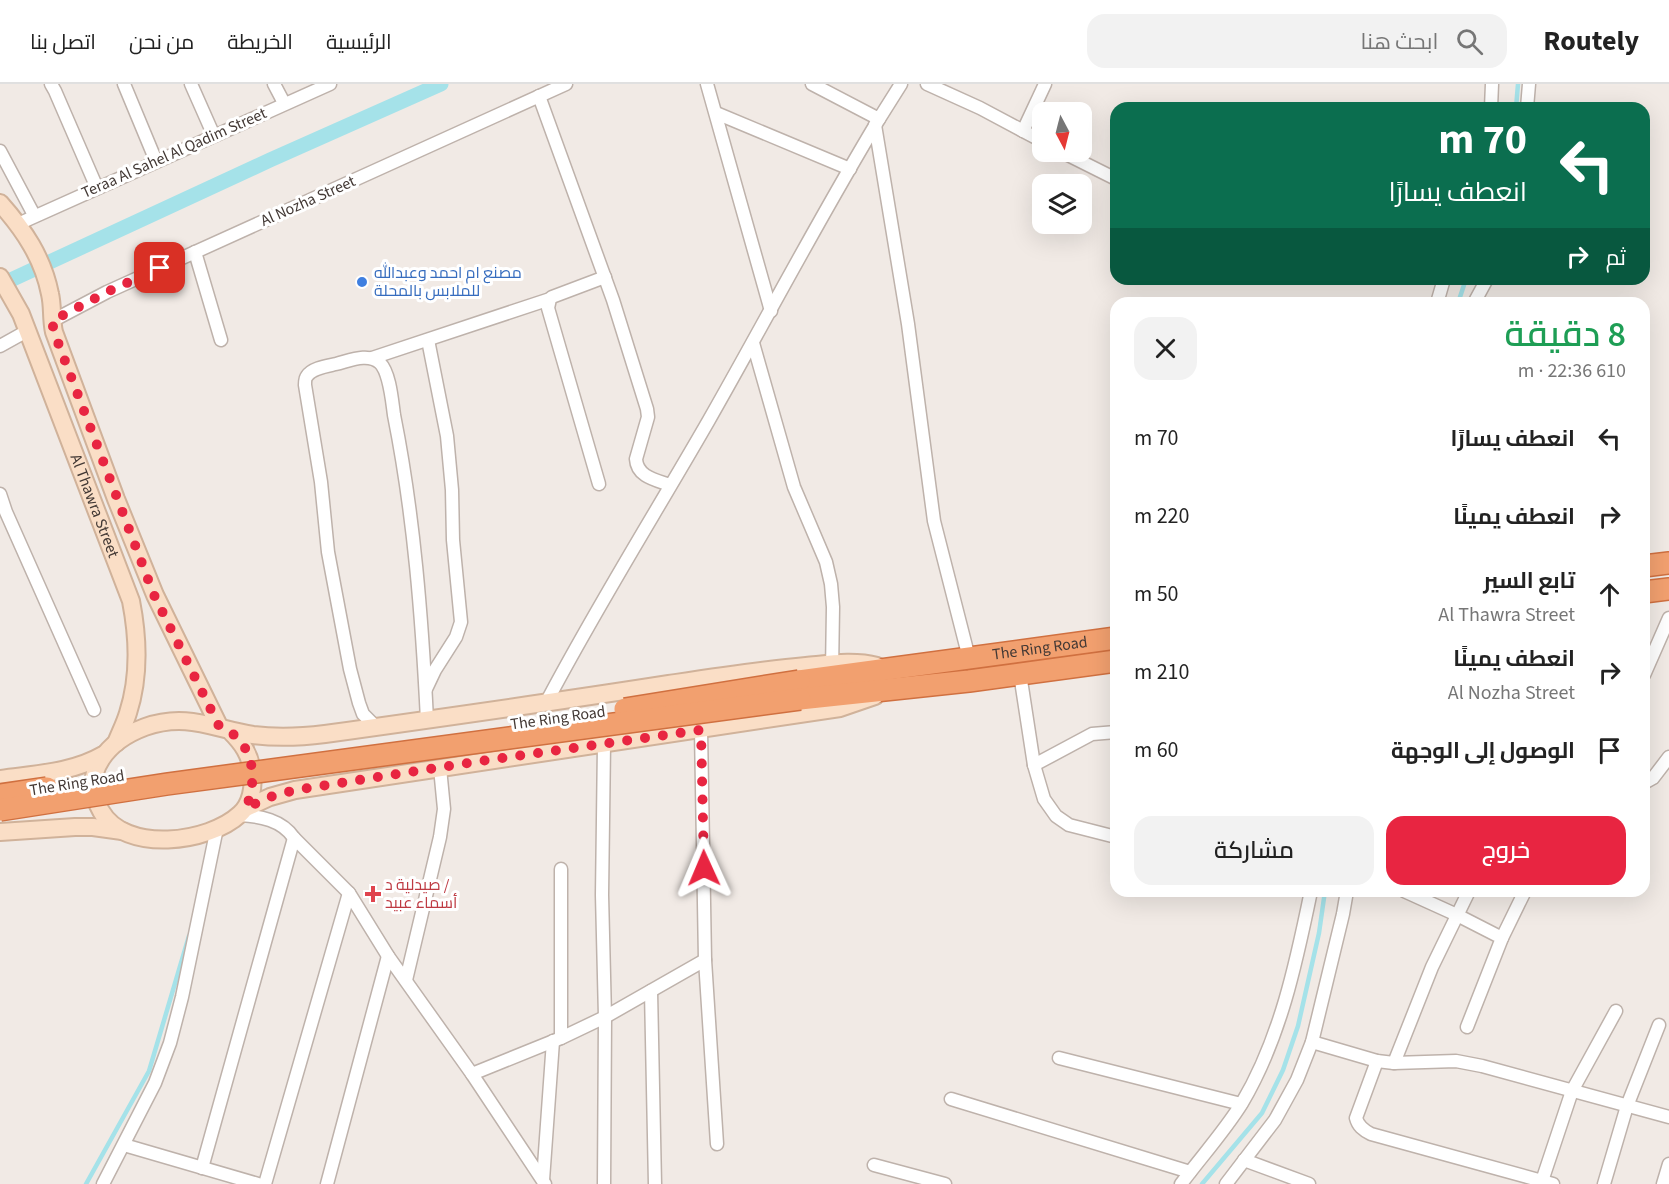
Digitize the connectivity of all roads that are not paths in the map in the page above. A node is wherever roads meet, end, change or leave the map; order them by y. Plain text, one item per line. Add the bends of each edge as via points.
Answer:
1 (68, 84) edge
2 (124, 84) edge
3 (191, 84) edge
4 (274, 84) edge
5 (329, 84) edge
6 (566, 84) edge
7 (707, 84) edge
8 (812, 84) edge
9 (902, 84) edge
10 (927, 84) edge
11 (1045, 84) edge
12 (1492, 84) edge
13 (1529, 84) edge
14 (53, 88) edge
15 (539, 96) junction
16 (1491, 102) edge
17 (1528, 102) edge
18 (284, 104) junction
19 (716, 113) junction
20 (877, 122) junction
21 (1023, 131) junction
22 (214, 136) junction
23 (1032, 136) edge
24 (0, 151) edge
25 (156, 161) junction
26 (1082, 162) edge
27 (850, 169) junction
28 (1110, 176) edge
29 (97, 188) junction
30 (0, 203) edge
31 (34, 215) junction
32 (18, 224) junction
33 (195, 252) junction
34 (0, 277) edge
35 (605, 277) junction
36 (550, 299) junction
37 (771, 311) junction
38 (52, 321) junction
39 (27, 332) junction
40 (221, 340) dead end
41 (428, 340) junction
42 (753, 343) junction
43 (0, 346) edge
44 (372, 358) junction
45 (599, 484) dead end
46 (670, 485) junction
47 (0, 494) edge
48 (1669, 563) edge
49 (1650, 565) edge
50 (1669, 589) edge
51 (1650, 591) edge
52 (1669, 618) edge
53 (1110, 639) edge
54 (969, 658) junction
55 (1110, 661) edge
56 (1650, 661) edge
57 (832, 670) junction
58 (1020, 674) junction
59 (890, 689) junction
60 (425, 690) junction
61 (800, 690) junction
62 (546, 703) junction
63 (94, 710) dead end
64 (427, 720) junction
65 (376, 727) junction
66 (224, 728) junction
67 (701, 730) junction
68 (1110, 732) edge
69 (116, 743) junction
70 (604, 744) junction
71 (103, 755) junction
72 (1669, 757) edge
73 (1035, 765) junction
74 (440, 768) junction
75 (0, 780) edge
76 (1650, 780) edge
77 (0, 795) edge
78 (0, 810) edge
79 (243, 811) junction
80 (217, 828) junction
81 (0, 832) edge
82 (122, 832) junction
83 (1110, 835) edge
84 (294, 838) junction
85 (561, 869) dead end
86 (349, 893) junction
87 (1310, 897) edge
88 (1346, 897) edge
89 (1417, 897) edge
90 (1466, 897) edge
91 (1522, 897) edge
92 (1457, 915) junction
93 (1502, 938) junction
94 (388, 956) junction
95 (705, 960) junction
96 (406, 980) junction
97 (651, 991) junction
98 (1616, 1011) dead end
99 (604, 1017) junction
100 (1659, 1025) dead end
101 (1467, 1027) dead end
102 (557, 1040) junction
103 (1312, 1042) junction
104 (1059, 1058) dead end
105 (1377, 1061) junction
106 (1394, 1063) junction
107 (472, 1074) junction
108 (1572, 1090) junction
109 (951, 1099) dead end
110 (1241, 1104) junction
111 (1628, 1106) junction
112 (1669, 1117) edge
113 (717, 1144) dead end
114 (124, 1145) junction
115 (1244, 1160) junction
116 (1669, 1164) edge
117 (874, 1165) dead end
118 (202, 1168) junction
119 (1190, 1172) junction
120 (544, 1182) edge
121 (1547, 1183) edge
122 (103, 1184) edge
123 (258, 1184) edge
124 (265, 1184) edge
125 (327, 1184) edge
126 (604, 1184) edge
127 (655, 1184) edge
128 (945, 1184) edge
129 (1181, 1184) edge
130 (1226, 1184) edge
131 (1309, 1184) edge
132 (1604, 1184) edge
133 (1663, 1184) edge

1 - 14 street
2 - 25 street
3 - 22 street
4 - 18 street
5 - 18 street, Teraa Al Sahel Al Qadim Street
6 - 15 street, Al Nozha Street
7 - 19 street
8 - 20 street
9 - 20 street
10 - 21 street
11 - 21 street
12 - 16 street
13 - 17 street
14 - 29 street
15 - 33 street, Al Nozha Street
15 - 35 street
18 - 22 street, Teraa Al Sahel Al Qadim Street
19 - 27 street
19 - 37 street
20 - 27 street
20 - 54 street via 934,521
21 - 23 street
22 - 25 street, Teraa Al Sahel Al Qadim Street
24 - 31 street
25 - 29 street, Teraa Al Sahel Al Qadim Street
26 - 28 street
27 - 37 street
29 - 31 street, Teraa Al Sahel Al Qadim Street
30 - 32 street, Al Thawra Street
31 - 32 street, Teraa Al Sahel Al Qadim Street
32 - 38 street, Al Thawra Street via 42,266 51,297
33 - 38 street, Al Nozha Street
33 - 40 street
34 - 39 street, Al Thawra Street
35 - 36 street
35 - 46 street via 647,409 636,465 642,474
36 - 41 street
36 - 45 street via 548,308
37 - 42 street
38 - 66 street, Al Thawra Street via 154,595
39 - 43 street
39 - 69 street, Al Thawra Street via 131,601 138,653 129,711
41 - 44 street
41 - 60 street via 447,436 461,622
42 - 46 street
42 - 57 street via 794,488 826,562 833,607
44 - 60 street via 386,373 397,430 414,547
44 - 65 street via 362,357 315,370 307,376 305,385 328,552 350,669 363,714
46 - 62 street
47 - 63 street
48 - 49 highway
50 - 51 highway
52 - 56 street
53 - 54 highway, The Ring Road
54 - 57 highway, The Ring Road
55 - 58 highway, The Ring Road
57 - 61 highway, The Ring Road
57 - 62 street via 753,671
58 - 59 highway, The Ring Road
58 - 73 street
59 - 61 highway, The Ring Road
59 - 67 street via 840,708
60 - 64 street
61 - 77 highway, The Ring Road, bridge via 610,711
61 - 78 highway, The Ring Road, bridge
62 - 64 street
64 - 65 street
65 - 66 street via 305,736 256,735
66 - 69 street via 197,721 162,722
66 - 79 street via 240,741 252,766 251,795
67 - 70 street
67 - 95 street
68 - 73 street via 1092,734
69 - 71 street
70 - 74 street
70 - 99 street
71 - 75 street via 68,769
71 - 82 street via 93,783 95,798 101,812
72 - 76 street
73 - 83 street via 1044,800 1056,816 1069,825
74 - 79 street via 295,790
74 - 96 street via 444,809 440,837
79 - 80 street
79 - 84 street via 274,821
80 - 82 street via 170,840
80 - 114 street via 170,1043
81 - 82 street via 75,827
84 - 86 street
84 - 118 street
85 - 102 street
86 - 94 street
86 - 124 street
87 - 110 street via 1281,1013 1264,1062
88 - 103 street
89 - 92 street
90 - 92 street
91 - 93 street
92 - 93 street
92 - 106 street
93 - 101 street
94 - 96 street
94 - 125 street
95 - 97 street
95 - 113 street
96 - 107 street
97 - 99 street
97 - 127 street
98 - 108 street
99 - 102 street
99 - 126 street
100 - 111 street
102 - 107 street
102 - 120 street
103 - 105 street
103 - 115 street via 1275,1120
104 - 110 street
105 - 106 street
105 - 121 street via 1356,1118 1365,1131
106 - 108 street via 1456,1061
107 - 120 street
108 - 111 street
108 - 121 street
109 - 119 street
110 - 119 street
111 - 112 street
111 - 132 street
114 - 118 street
114 - 122 street
115 - 130 street
115 - 131 street
116 - 133 street
117 - 128 street
118 - 123 street
119 - 129 street

